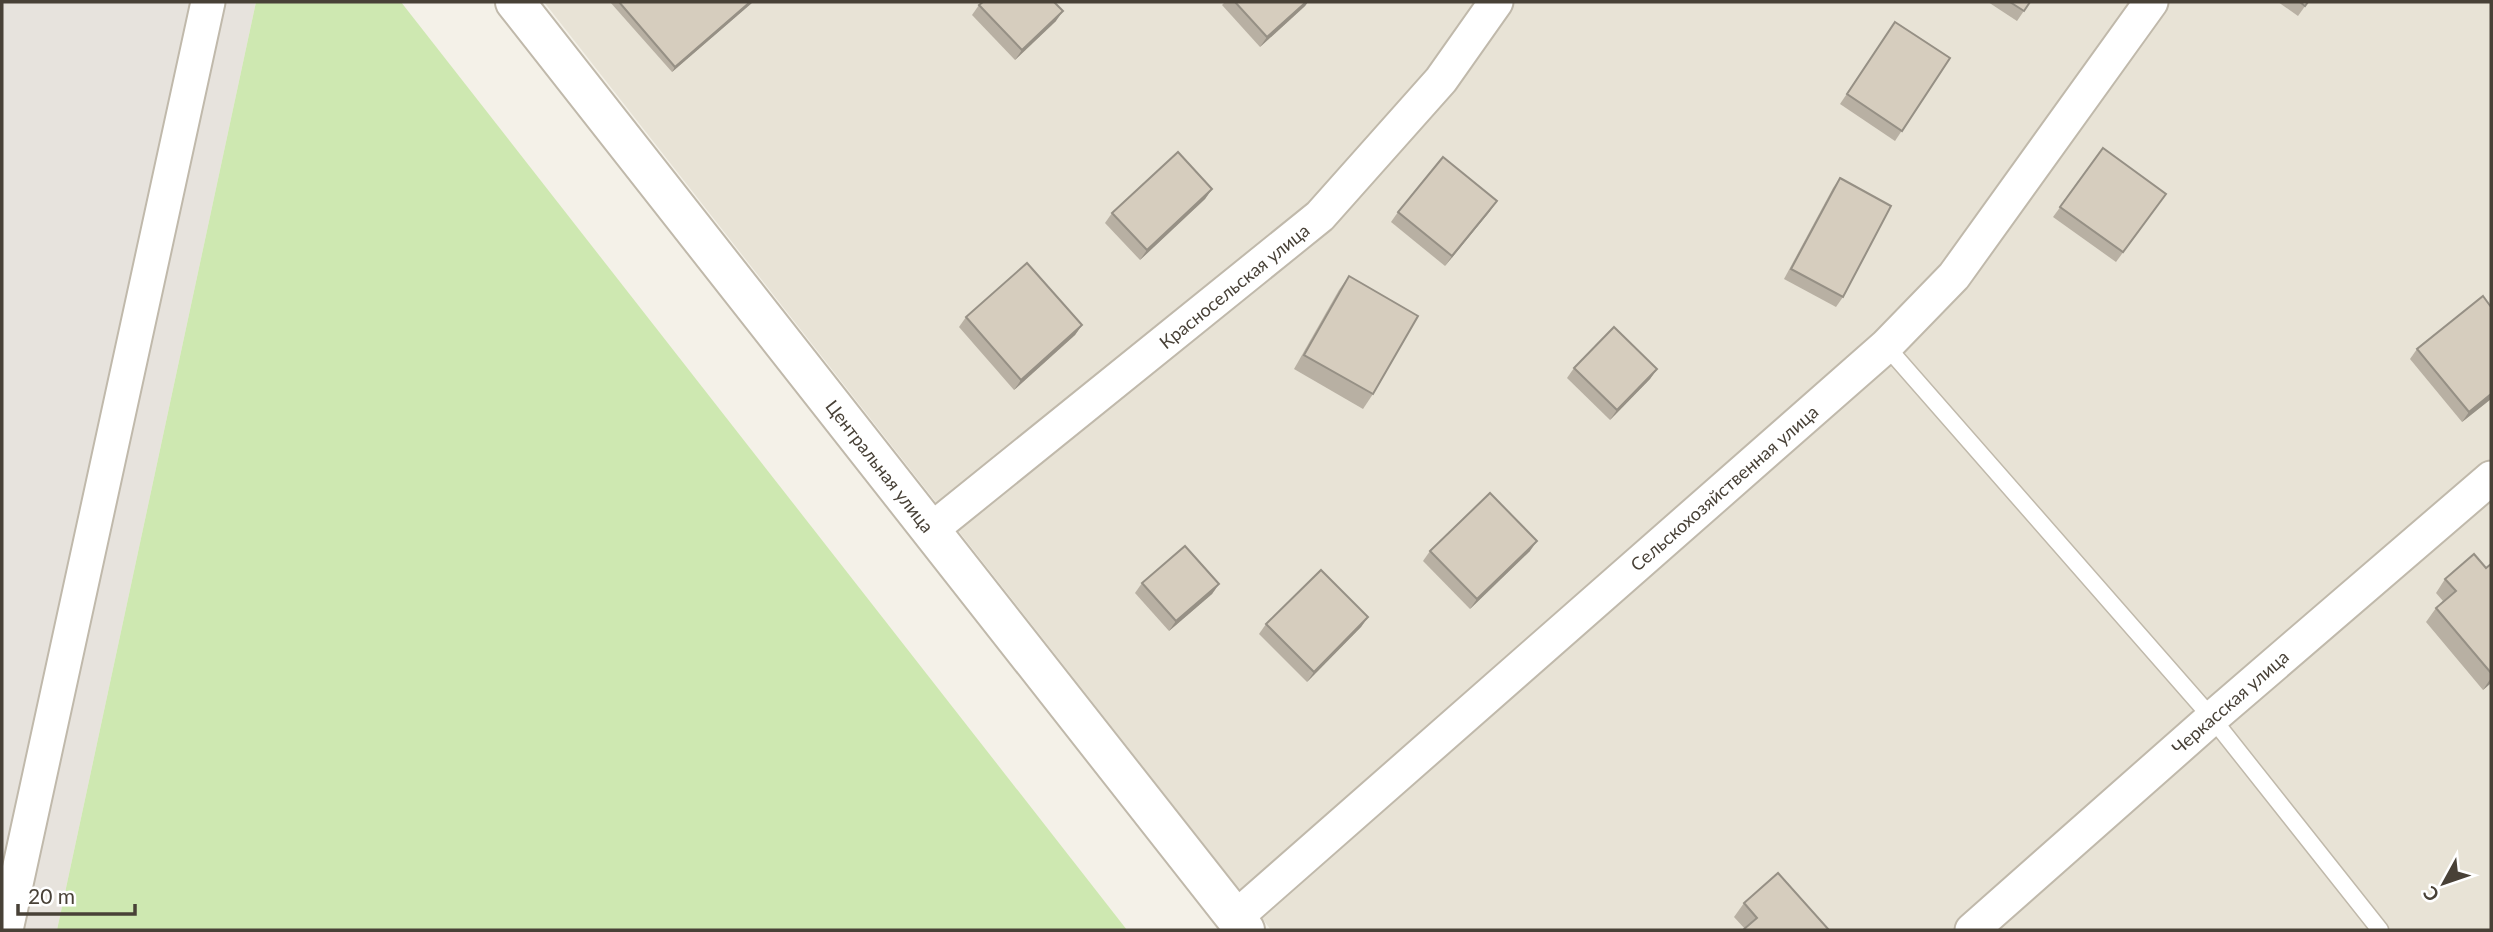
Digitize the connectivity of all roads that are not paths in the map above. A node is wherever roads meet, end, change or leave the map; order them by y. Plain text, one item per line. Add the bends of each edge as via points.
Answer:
1 (208, 2) edge
2 (515, 2) edge
3 (1496, 2) edge
4 (2151, 2) edge
5 (1886, 346) junction
6 (2491, 478) edge
7 (931, 530) junction
8 (2212, 718) junction
9 (1240, 924) edge
10 (6, 930) edge
11 (1972, 930) edge
12 (2380, 930) edge

1 - 10 street
2 - 7 street, Центральная улица
3 - 7 street, Красносельская улица via 1441,80 1320,216
4 - 5 street, Сельскохозяйственная улица via 1954,276
5 - 8 lane
5 - 9 street, Сельскохозяйственная улица
6 - 8 street, Черкасская улица
7 - 9 street, Центральная улица
8 - 11 street, Черкасская улица
8 - 12 lane

